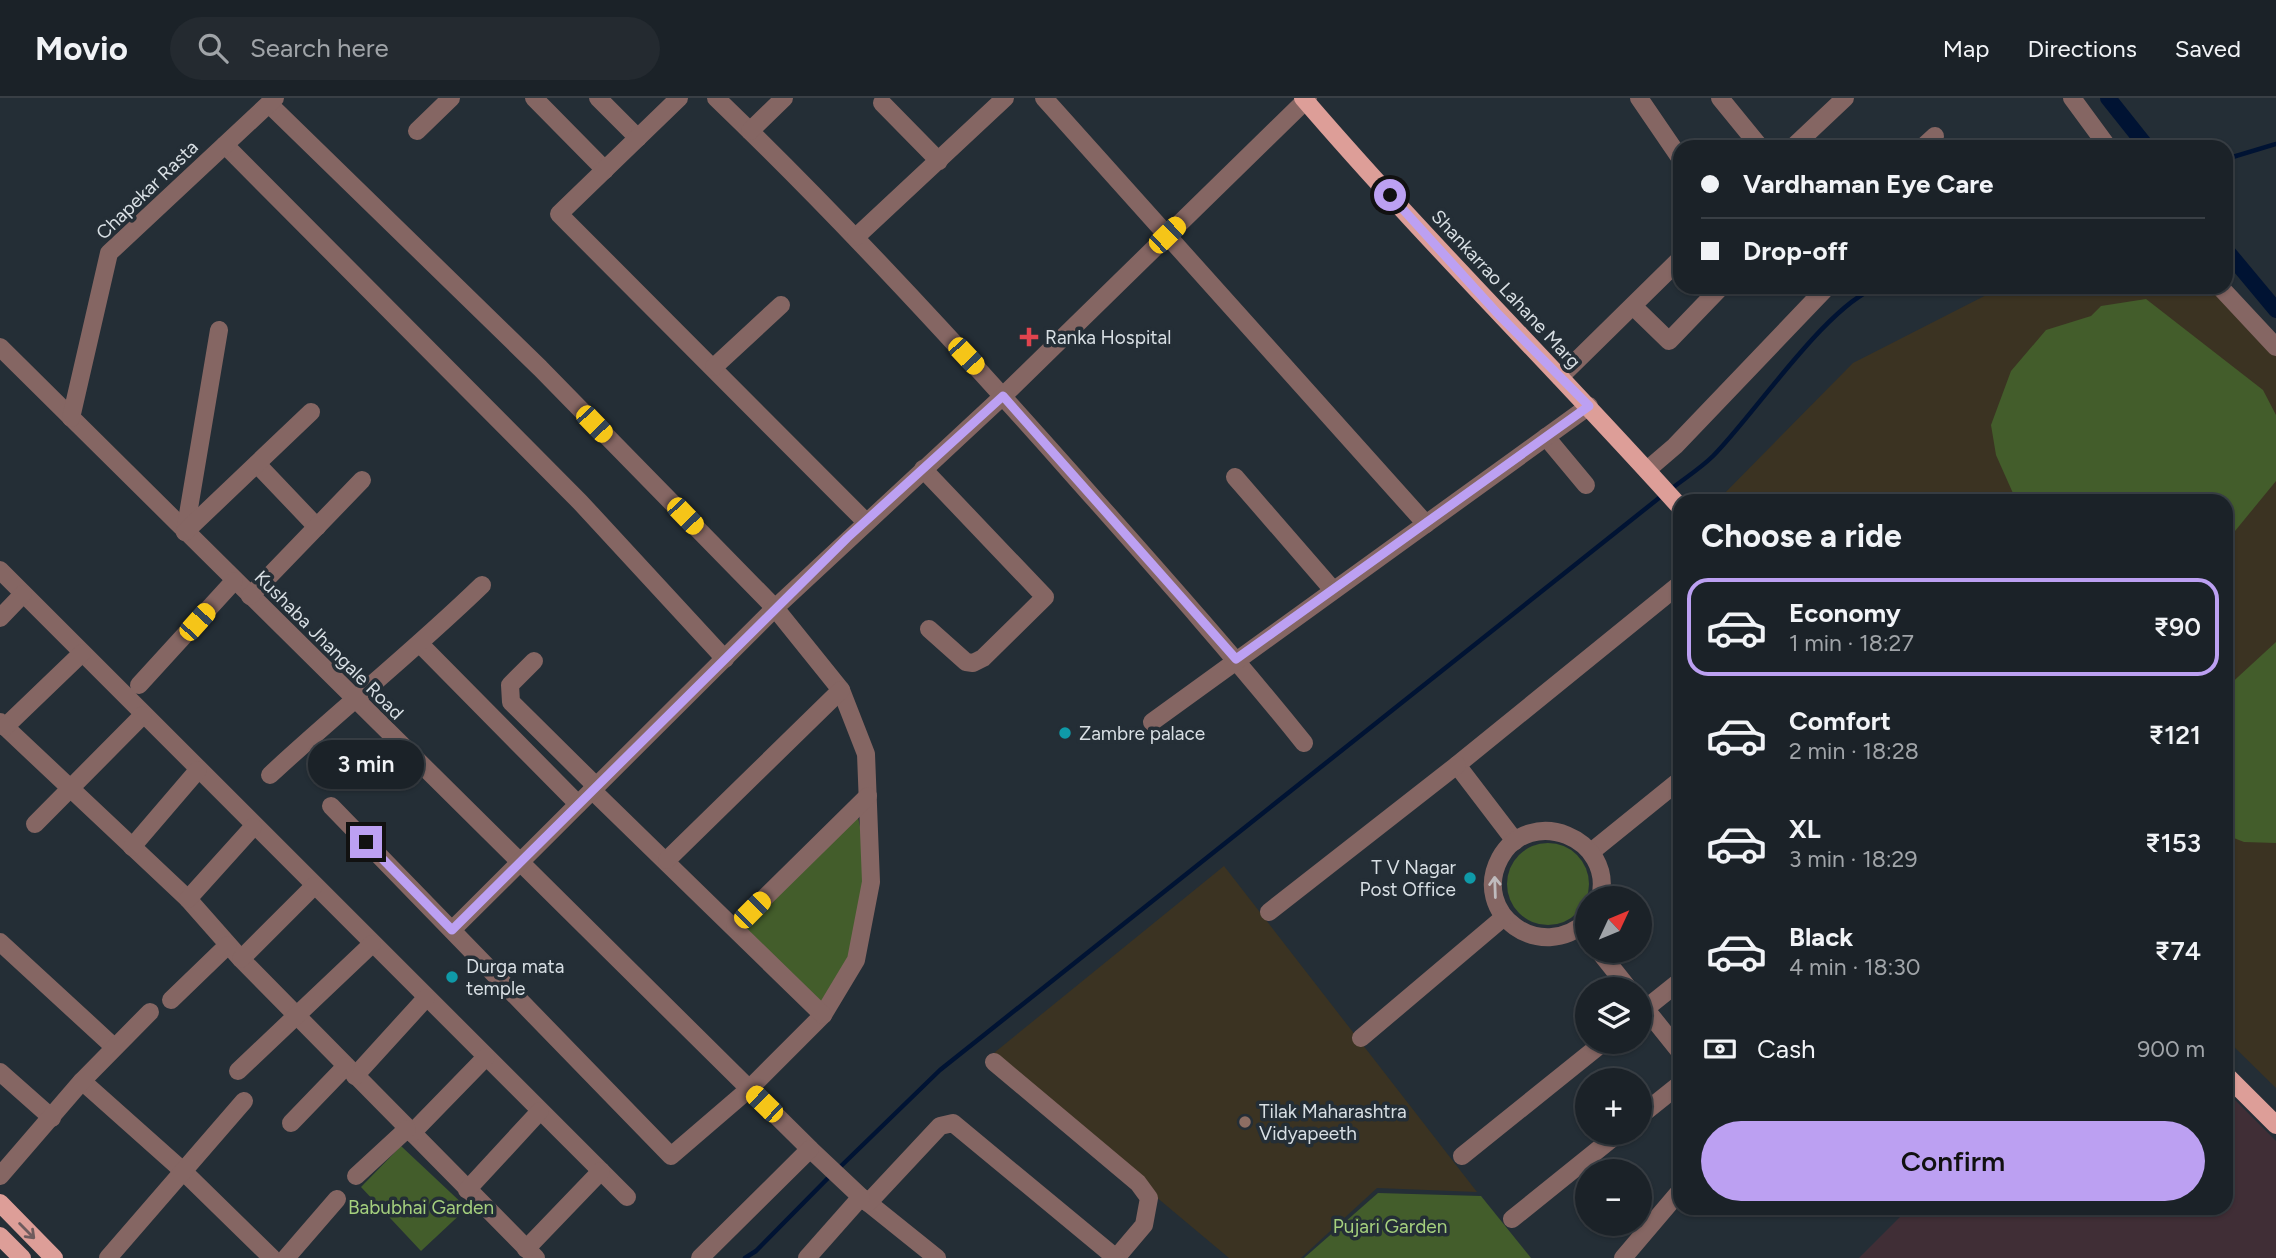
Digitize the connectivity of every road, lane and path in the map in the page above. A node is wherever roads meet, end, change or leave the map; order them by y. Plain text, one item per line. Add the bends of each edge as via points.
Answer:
1 (451, 98) edge
2 (534, 98) edge
3 (598, 98) edge
4 (679, 98) edge
5 (716, 98) edge
6 (784, 98) edge
7 (1005, 98) edge
8 (1044, 98) edge
9 (1639, 98) edge
10 (1720, 98) edge
11 (1845, 98) edge
12 (2072, 98) edge
13 (1305, 99) edge
14 (272, 101) edge
15 (882, 103) dead end
16 (417, 131) dead end
17 (750, 131) junction
18 (638, 138) junction
19 (1754, 140) edge
20 (1800, 140) edge
21 (2103, 140) edge
22 (225, 145) junction
23 (1673, 148) edge
24 (939, 161) junction
25 (605, 170) junction
26 (1167, 235) junction
27 (856, 237) junction
28 (1673, 266) edge
29 (1714, 294) edge
30 (1820, 294) edge
31 (2227, 294) edge
32 (781, 305) dead end
33 (1633, 306) junction
34 (219, 330) dead end
35 (0, 347) edge
36 (2276, 347) edge
37 (714, 367) junction
38 (1560, 377) junction
39 (1003, 396) junction
40 (1589, 406) junction
41 (311, 412) dead end
42 (71, 418) junction
43 (1546, 438) junction
44 (257, 464) junction
45 (923, 469) junction
46 (1647, 470) junction
47 (1235, 477) dead end
48 (362, 480) dead end
49 (1586, 485) dead end
50 (1673, 499) edge
51 (865, 521) junction
52 (1426, 524) junction
53 (317, 527) junction
54 (185, 532) junction
55 (0, 570) edge
56 (234, 581) junction
57 (482, 585) dead end
58 (1333, 590) junction
59 (1673, 590) edge
60 (23, 594) junction
61 (250, 596) junction
62 (775, 608) junction
63 (0, 618) edge
64 (929, 629) dead end
65 (421, 645) junction
66 (82, 653) junction
67 (725, 659) junction
68 (1236, 659) junction
69 (534, 661) dead end
70 (139, 685) dead end
71 (841, 690) junction
72 (353, 698) junction
73 (143, 715) junction
74 (1152, 722) dead end
75 (3, 724) edge
76 (1304, 743) dead end
77 (1457, 765) junction
78 (198, 770) junction
79 (270, 775) dead end
80 (1673, 786) edge
81 (594, 788) junction
82 (68, 789) junction
83 (868, 796) junction
84 (578, 804) junction
85 (331, 806) dead end
86 (35, 824) dead end
87 (253, 827) junction
88 (1515, 841) junction
89 (132, 847) junction
90 (1591, 852) junction
91 (667, 860) junction
92 (520, 861) junction
93 (314, 886) junction
94 (1600, 886) edge
95 (188, 899) junction
96 (1269, 912) dead end
97 (1504, 917) junction
98 (735, 928) junction
99 (452, 930) junction
100 (1575, 932) edge
101 (0, 942) edge
102 (372, 944) junction
103 (228, 945) junction
104 (241, 959) junction
105 (1608, 963) edge
106 (1619, 977) edge
107 (1673, 986) edge
108 (426, 998) junction
109 (171, 1000) dead end
110 (1652, 1001) edge
111 (150, 1012) dead end
112 (296, 1015) junction
113 (823, 1015) junction
114 (1652, 1020) edge
115 (1361, 1038) dead end
116 (1673, 1044) edge
117 (114, 1047) junction
118 (1589, 1054) edge
119 (486, 1058) junction
120 (994, 1062) dead end
121 (238, 1070) dead end
122 (351, 1071) junction
123 (0, 1072) edge
124 (82, 1081) junction
125 (2233, 1082) edge
126 (749, 1089) junction
127 (1673, 1090) edge
128 (244, 1101) dead end
129 (1652, 1106) edge
130 (540, 1111) junction
131 (52, 1118) junction
132 (291, 1123) dead end
133 (2276, 1125) edge
134 (410, 1131) junction
135 (1603, 1145) edge
136 (815, 1154) junction
137 (1462, 1156) dead end
138 (184, 1171) junction
139 (601, 1171) junction
140 (0, 1176) edge
141 (356, 1177) dead end
142 (467, 1190) junction
143 (627, 1197) dead end
144 (860, 1197) junction
145 (337, 1199) dead end
146 (1673, 1199) edge
147 (0, 1203) edge
148 (1512, 1219) dead end
149 (0, 1236) edge
150 (531, 1253) edge
151 (22, 1258) edge
152 (54, 1258) edge
153 (108, 1258) edge
154 (272, 1258) edge
155 (286, 1258) edge
156 (700, 1258) edge
157 (807, 1258) edge
158 (937, 1258) edge
159 (1116, 1258) edge
160 (1623, 1258) edge

1 - 16 street
2 - 25 street
3 - 18 street
4 - 18 street
5 - 17 street
6 - 17 street
7 - 24 street
8 - 26 street
9 - 23 street
10 - 19 street
11 - 20 street
12 - 21 street
13 - 26 street
13 - 38 main road, Shankarrao Lahane Marg
14 - 22 street, Chapekar Rasta
14 - 62 street
15 - 24 street
17 - 27 street
18 - 25 street
22 - 42 street, Chapekar Rasta via 109,253
22 - 67 street via 580,502
24 - 27 street
25 - 37 street via 559,214
26 - 39 street
26 - 52 street
27 - 39 street
28 - 33 street
29 - 33 street via 1669,341
30 - 46 street
31 - 36 street
32 - 37 street
33 - 38 street
34 - 54 street
35 - 42 street, Kushaba Jhangale Road
37 - 51 street
38 - 40 main road, Shankarrao Lahane Marg
39 - 45 street
39 - 68 street
40 - 43 street
40 - 46 main road, Shankarrao Lahane Marg
41 - 44 street
42 - 54 street, Kushaba Jhangale Road
43 - 49 street
43 - 52 street
44 - 53 street
44 - 54 street
45 - 51 street
45 - 64 street via 1045,597 973,663
46 - 50 main road, Shankarrao Lahane Marg
47 - 58 street
48 - 53 street
51 - 62 street
52 - 58 street
53 - 61 street
54 - 56 street, Kushaba Jhangale Road
55 - 60 street
56 - 61 street, Kushaba Jhangale Road
56 - 70 street
57 - 65 street
58 - 68 street
59 - 77 street
60 - 63 street
60 - 66 street
61 - 72 street, Kushaba Jhangale Road
62 - 67 street
62 - 71 street
65 - 72 street
65 - 84 street
66 - 73 street
66 - 75 street
67 - 81 street
68 - 74 street
68 - 76 street
69 - 81 street via 510,685 511,702
71 - 83 street via 866,754
71 - 91 street
72 - 79 street
72 - 92 street, Kushaba Jhangale Road
73 - 78 street
73 - 82 street
75 - 82 street
77 - 88 street
77 - 96 street
78 - 87 street
78 - 89 street
80 - 90 street
81 - 84 street
81 - 91 street
82 - 86 street
82 - 89 street
83 - 98 street
83 - 113 street via 871,882 856,960
84 - 92 street
85 - 99 street
87 - 93 street
87 - 95 street
88 - 90 street via 1534,832 1555,831 1575,838
97 -> 88 street via 1495,898 1494,876 1501,856
89 - 95 street
90 - 94 street via 1600,871
91 - 98 street
92 - 99 street
92 - 126 street, Kushaba Jhangale Road
93 - 102 street
93 - 104 street
95 - 103 street
97 - 100 street via 1520,931 1540,938
97 - 115 street
98 - 113 street
99 - 126 street via 671,1156
101 - 117 street
102 - 108 street
102 - 112 street
103 - 104 street
103 - 109 street
104 - 112 street
105 - 106 street
107 - 110 street
108 - 119 street
108 - 122 street
111 - 117 street
112 - 121 street
112 - 122 street
113 - 126 street
114 - 116 street
117 - 124 street
118 - 137 street
119 - 130 street
119 - 134 street
120 - 159 street via 1138,1183 1149,1198 1144,1225
122 - 132 street
122 - 134 street
123 - 131 street
124 - 131 street
124 - 138 street
125 - 133 main road
126 - 136 street, Kushaba Jhangale Road
127 - 129 street
128 - 138 street
130 - 139 street
130 - 142 street
131 - 140 street
134 - 141 street
134 - 142 street
135 - 148 street
136 - 144 street, Kushaba Jhangale Road
136 - 156 street
138 - 153 street
138 - 154 street
139 - 143 street
139 - 150 street
142 - 150 street
144 - 157 street
144 - 158 street, Kushaba Jhangale Road
144 - 159 street via 940,1126 953,1123
145 - 155 street
146 - 160 street
147 -> 152 main road
149 - 151 main road

